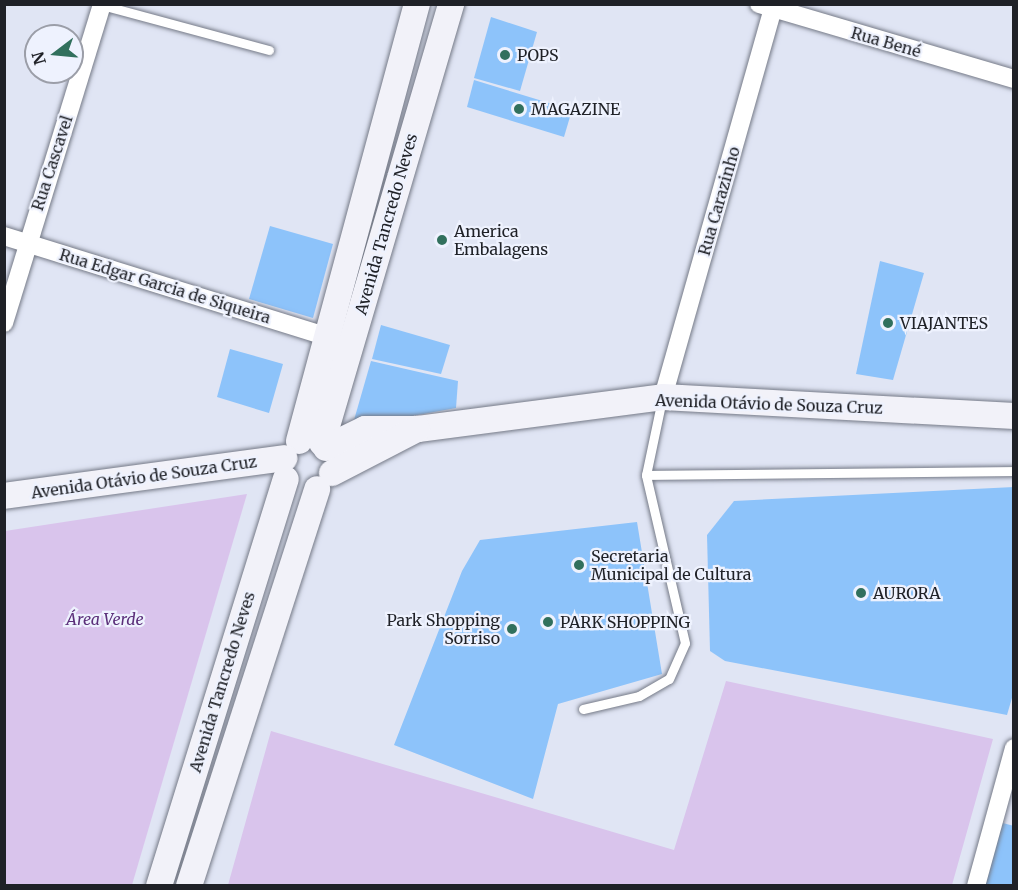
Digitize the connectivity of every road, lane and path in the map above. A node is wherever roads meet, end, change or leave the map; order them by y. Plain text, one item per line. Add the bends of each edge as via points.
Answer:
1 (417, 4) edge
2 (451, 4) edge
3 (102, 5) edge
4 (769, 6) edge
5 (269, 50) dead end
6 (1014, 79) edge
7 (4, 236) edge
8 (27, 243) junction
9 (4, 323) edge
10 (326, 336) junction
11 (663, 397) junction
12 (1014, 416) edge
13 (418, 429) junction
14 (303, 453) junction
15 (1014, 471) edge
16 (646, 476) junction
17 (324, 481) junction
18 (4, 496) edge
19 (583, 709) dead end
20 (1014, 748) edge
21 (159, 885) edge
22 (189, 885) edge
23 (975, 885) edge

1 - 10 street, Avenida Tancredo Neves
2 - 14 street, Avenida Tancredo Neves
3 - 5 lane
3 - 8 street, Rua Cascavel
4 - 6 street, Rua Bené
4 - 11 street, Rua Carazinho
7 - 8 street, Rua Edgar Garcia de Siqueira
8 - 9 street, Rua Cascavel
8 - 10 street, Rua Edgar Garcia de Siqueira
10 - 14 street, Avenida Tancredo Neves
11 - 12 street, Avenida Otávio de Souza Cruz
11 - 13 street, Avenida Otávio de Souza Cruz
11 - 16 lane
13 - 14 street, Avenida Otávio de Souza Cruz via 365,429
13 - 17 street, Avenida Otávio de Souza Cruz
14 - 17 street
14 - 17 street via 294,487
14 - 18 street, Avenida Otávio de Souza Cruz
14 - 21 street, Avenida Tancredo Neves
15 - 16 lane
16 - 19 lane via 685,643 669,679 639,696
17 - 22 street, Avenida Tancredo Neves
20 - 23 street

